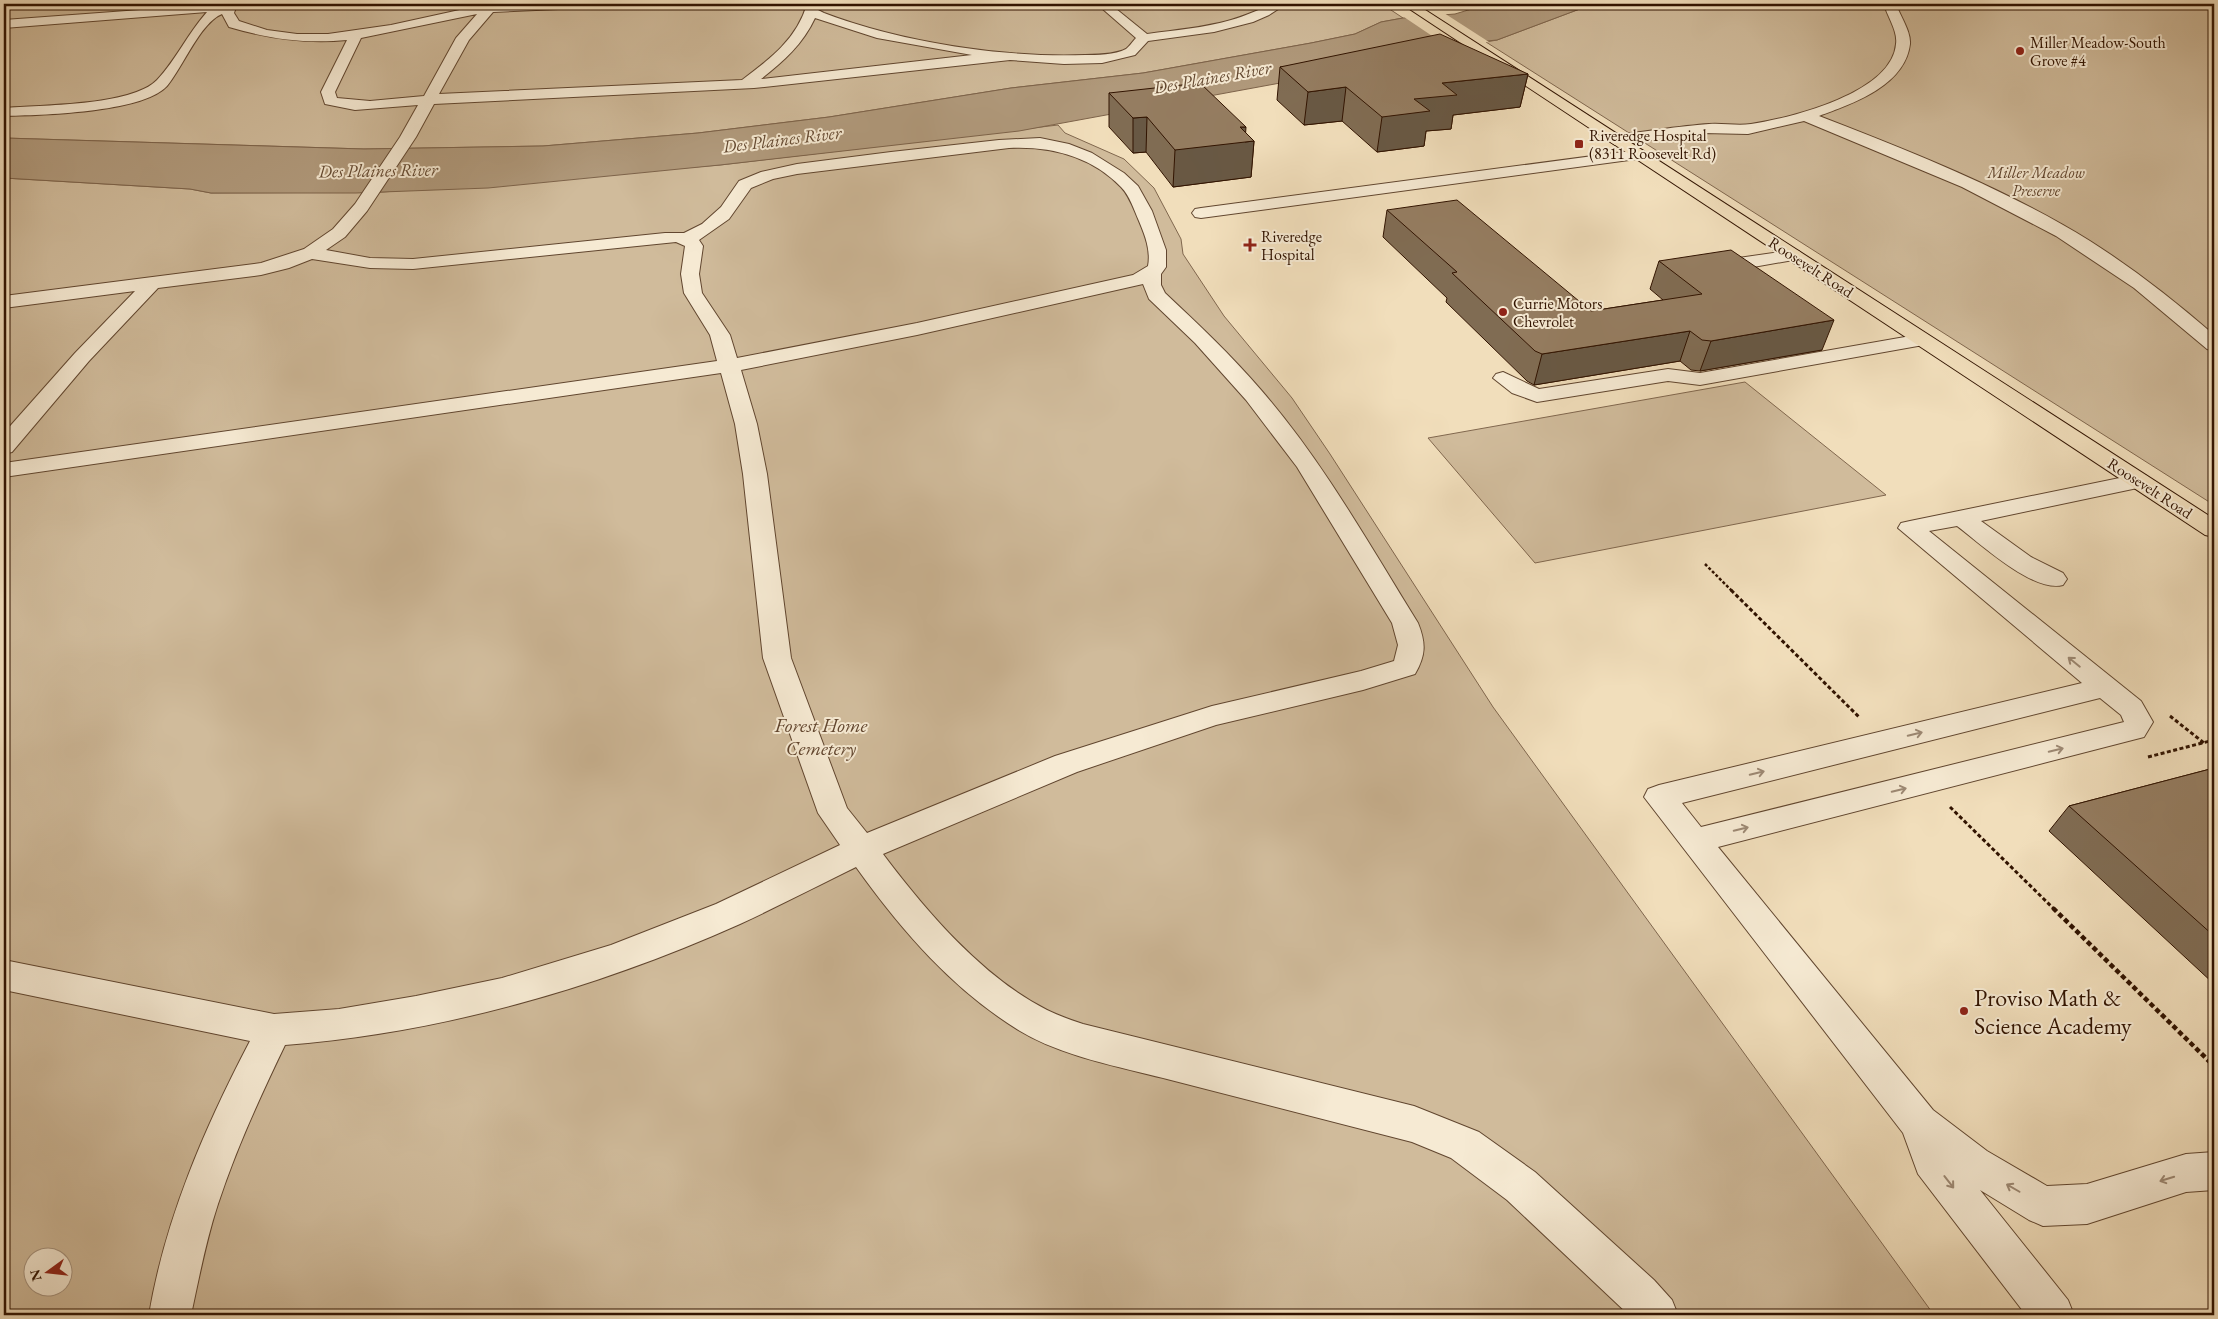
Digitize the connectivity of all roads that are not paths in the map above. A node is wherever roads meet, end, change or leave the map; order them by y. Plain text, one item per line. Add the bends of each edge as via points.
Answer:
1 (581, 4) edge
2 (1103, 4) edge
3 (1280, 4) edge
4 (1408, 4) edge
5 (1890, 4) edge
6 (230, 5) edge
7 (490, 6) edge
8 (812, 8) edge
9 (4, 24) edge
10 (356, 36) junction
11 (1144, 38) junction
12 (1012, 56) junction
13 (746, 84) junction
14 (430, 99) junction
15 (4, 112) edge
16 (1805, 116) junction
17 (1746, 129) junction
18 (1615, 140) junction
19 (1635, 153) junction
20 (1201, 213) dead end
21 (686, 239) junction
22 (310, 254) junction
23 (1793, 255) junction
24 (1725, 266) edge
25 (1152, 273) junction
26 (151, 285) junction
27 (4, 302) edge
28 (1922, 340) junction
29 (2214, 345) edge
30 (728, 366) junction
31 (1689, 368) dead end
32 (1668, 375) junction
33 (1503, 378) dead end
34 (4, 447) edge
35 (4, 470) edge
36 (2139, 481) junction
37 (2214, 530) edge
38 (2105, 687) junction
39 (1694, 841) junction
40 (862, 849) junction
41 (4, 974) edge
42 (274, 1030) junction
43 (1918, 1124) junction
44 (2214, 1171) edge
45 (170, 1315) edge
46 (1657, 1315) edge
47 (2052, 1315) edge

1 - 7 lane
2 - 11 lane
3 - 11 lane via 1232,23
4 - 18 main road, Roosevelt Road
5 - 16 lane via 1903,43 1892,69 1873,86
6 - 9 lane
6 - 10 lane via 228,13 234,24 268,35 300,38
6 - 15 lane via 213,13 161,84 152,91 125,101
7 - 10 lane
7 - 14 lane via 463,38
8 - 12 lane via 852,27 902,40
8 - 13 lane via 805,26 789,47
10 - 14 lane via 328,92 330,101 368,105
11 - 12 lane via 1136,50 1106,59 1076,61
12 - 13 lane via 930,62 828,77
13 - 14 lane
14 - 22 lane via 360,207 339,233
16 - 17 lane
16 - 29 lane via 1937,168 2054,227 2148,289
17 - 18 lane via 1719,128
17 - 19 lane via 1733,137
18 - 19 main road, Roosevelt Road
19 - 20 lane
19 - 23 main road, Roosevelt Road
21 - 22 lane via 665,238 413,264 370,263
21 - 25 lane via 728,211 742,186 772,174 872,158 1042,143 1083,156 1110,170 1130,186 1141,205 1160,257
21 - 30 lane via 694,246 690,274 693,293 720,335
22 - 26 lane via 261,269
23 - 24 lane
23 - 28 main road, Roosevelt Road
25 - 30 lane via 1138,279 926,327
25 - 40 lane via 1156,295 1254,395 1307,464 1405,623 1412,655 1405,667 1390,673 1212,716 1066,764
26 - 27 lane
26 - 34 lane via 82,357
28 - 32 lane via 1700,378
28 - 36 main road, Roosevelt Road
30 - 35 lane
30 - 40 lane via 746,424 755,474 777,658 800,728 834,812
31 - 32 lane
32 - 33 lane via 1537,396
36 - 37 main road, Roosevelt Road
38 -> 36 lane via 1910,528
39 -> 38 lane via 2134,730 2139,722 2131,708
39 -> 38 lane via 1659,797
39 - 43 lane
40 - 42 lane via 728,914 614,958 502,993 348,1024
40 - 46 lane via 895,894 941,947 989,991 1034,1021 1080,1040 1128,1054 1414,1124 1465,1145 1521,1186
41 - 42 lane
42 - 45 lane via 235,1107 198,1201
44 -> 43 lane via 2186,1173 2087,1204 2043,1206 1973,1164
43 -> 47 lane via 1932,1161

